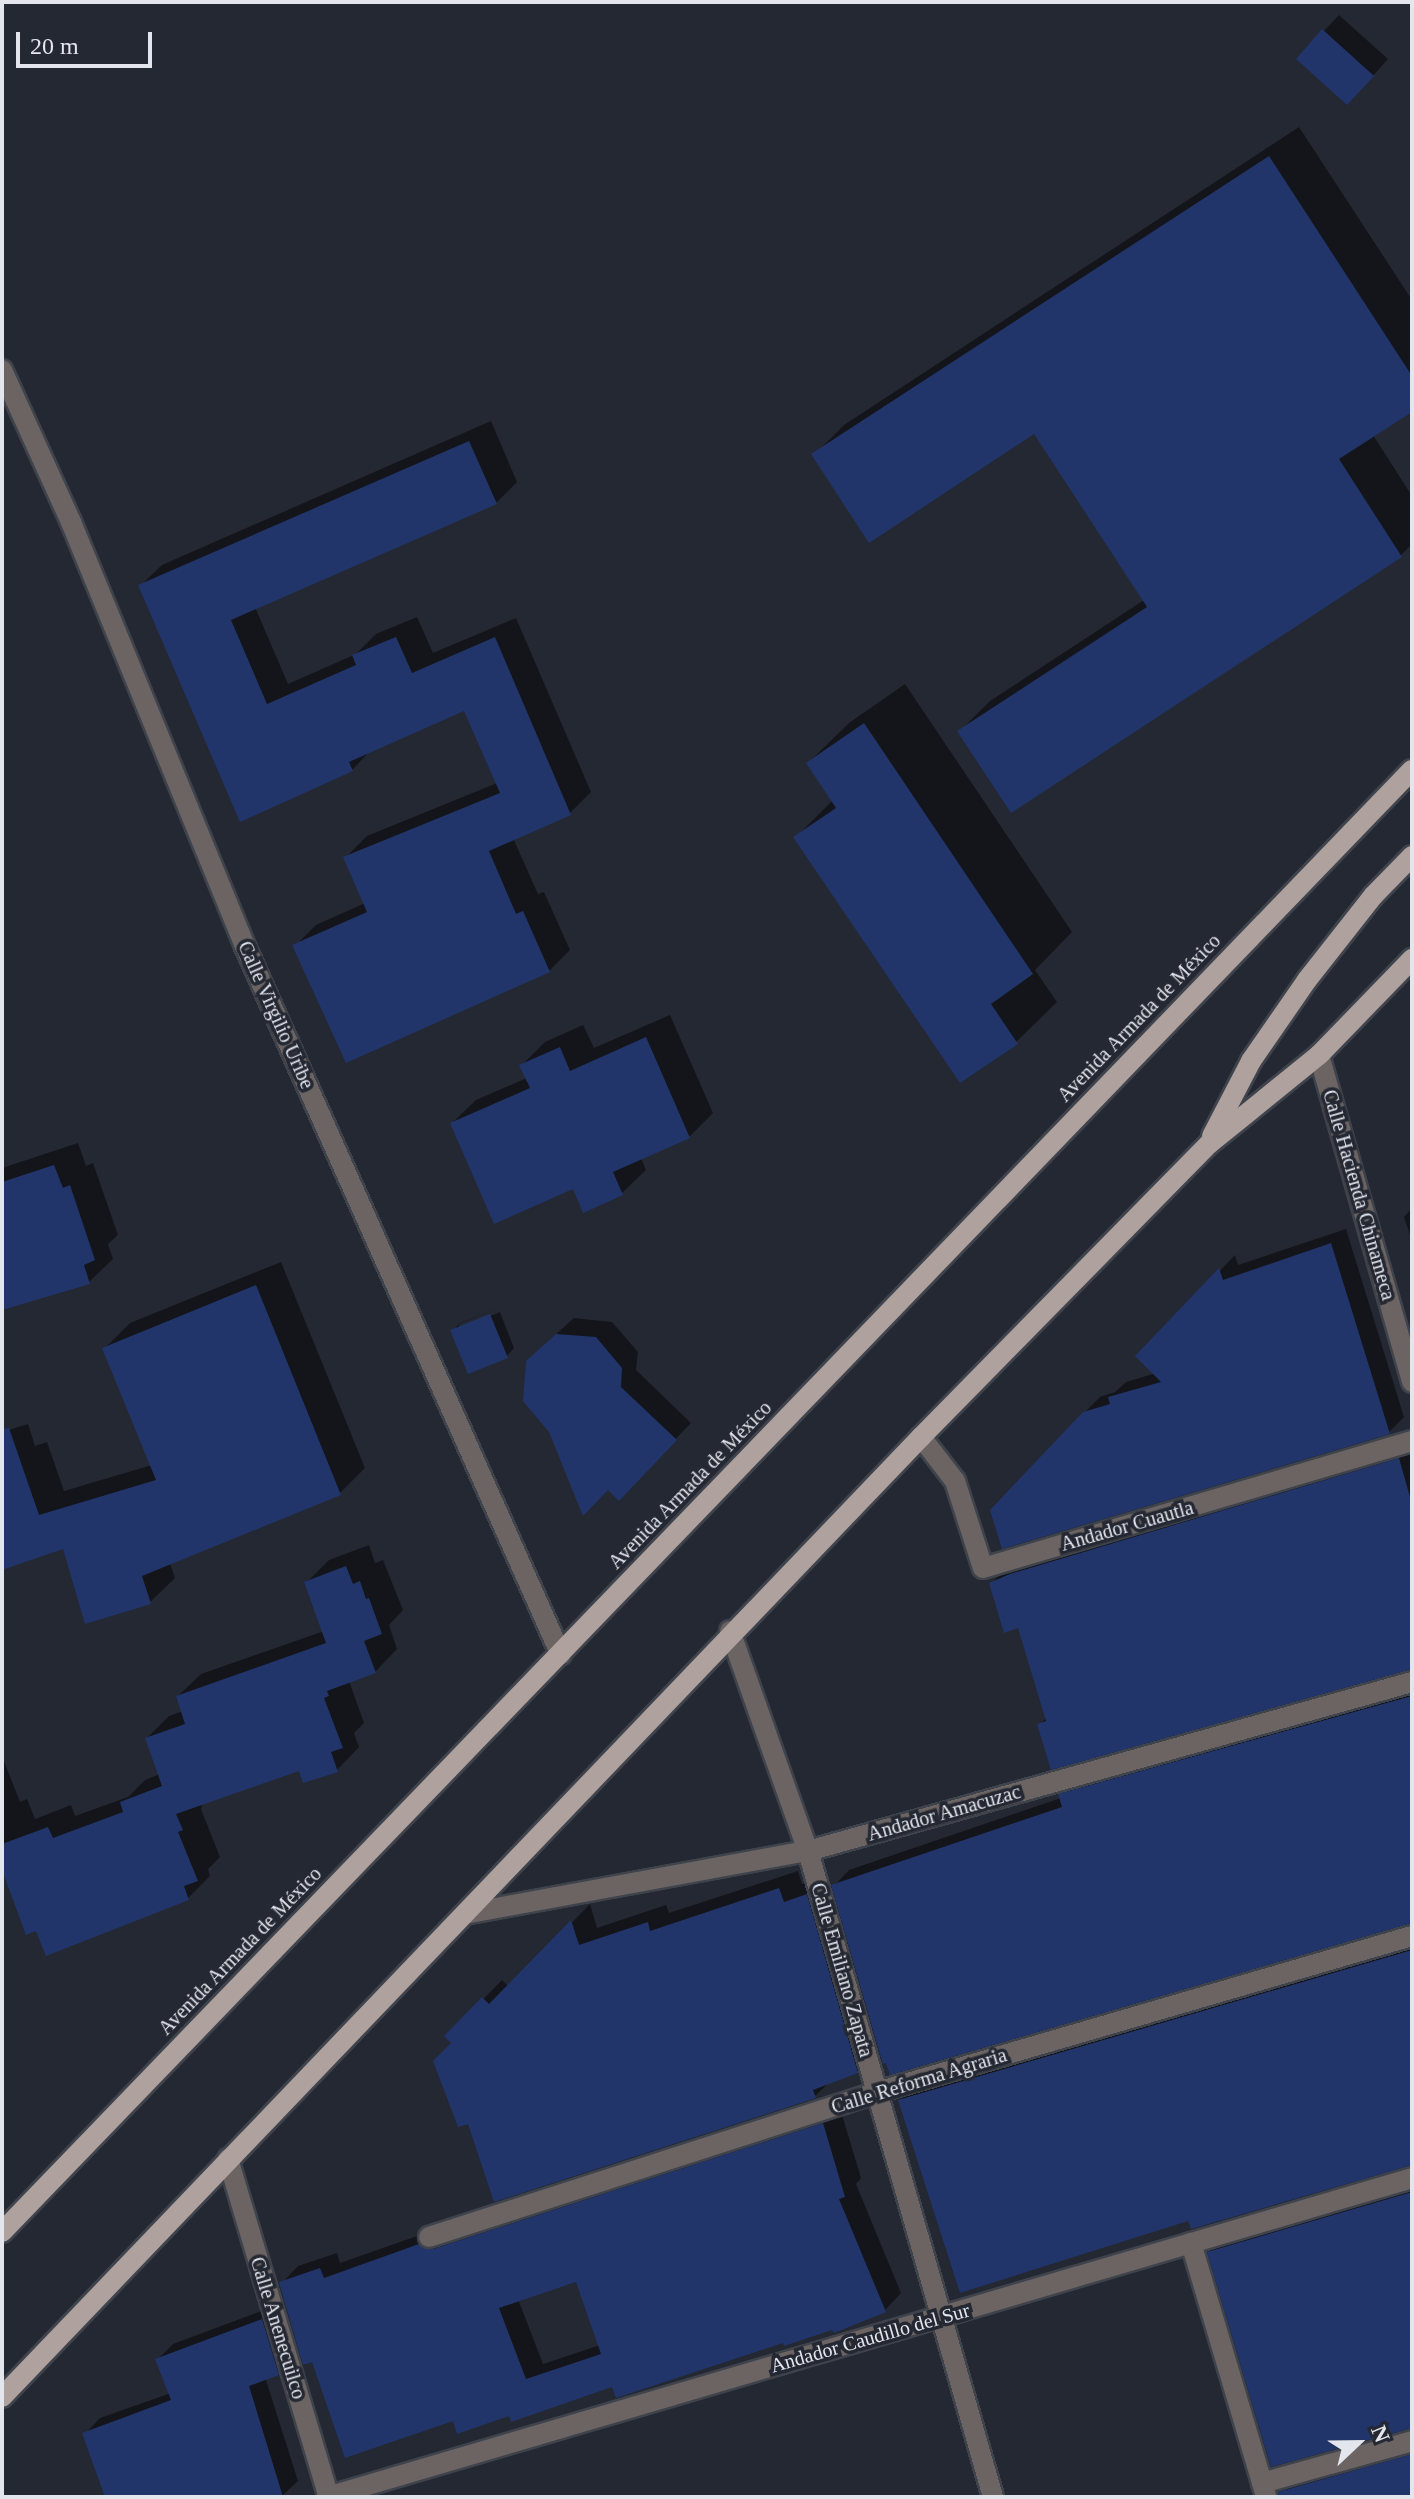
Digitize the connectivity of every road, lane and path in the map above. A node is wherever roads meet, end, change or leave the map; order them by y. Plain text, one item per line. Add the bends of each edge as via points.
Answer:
1 (2, 370) edge
2 (1412, 770) edge
3 (1412, 856) edge
4 (1412, 959) edge
5 (1319, 1055) junction
6 (1209, 1144) junction
7 (1412, 1382) edge
8 (921, 1437) junction
9 (1412, 1441) edge
10 (730, 1631) junction
11 (561, 1655) junction
12 (1412, 1682) edge
13 (808, 1851) junction
14 (469, 1913) junction
15 (1412, 1936) edge
16 (877, 2092) junction
17 (228, 2159) junction
18 (1412, 2178) edge
19 (2, 2232) edge
20 (429, 2237) dead end
21 (1191, 2243) junction
22 (941, 2317) junction
23 (2, 2397) edge
24 (1412, 2441) edge
25 (1264, 2490) edge
26 (328, 2497) edge
27 (993, 2497) edge

1 - 11 street, Calle Virgilio Uribe via 71,522 244,944
2 - 11 main road, Avenida Armada de México
3 - 6 main road via 1307,980 1251,1061
4 - 5 main road
5 - 6 main road
5 - 7 street, Calle Hacienda Chinameca
6 - 8 main road
8 - 9 street, Andador Cuautla via 955,1481 983,1568
8 - 10 main road
10 - 13 street, Calle Emiliano Zapata
10 - 14 main road
11 - 19 main road, Avenida Armada de México
12 - 13 street, Andador Amacuzac
13 - 14 street, Andador Amacuzac
13 - 16 street, Calle Emiliano Zapata
14 - 17 main road
15 - 16 street, Calle Reforma Agraria
16 - 20 street, Calle Reforma Agraria
16 - 22 street, Calle Emiliano Zapata
17 - 23 main road
17 - 26 street, Calle Anenecuilco
18 - 21 street, Andador Caudillo del Sur
21 - 22 street, Andador Caudillo del Sur
21 - 25 street
22 - 26 street, Andador Caudillo del Sur
22 - 27 street, Calle Emiliano Zapata
24 - 25 street

